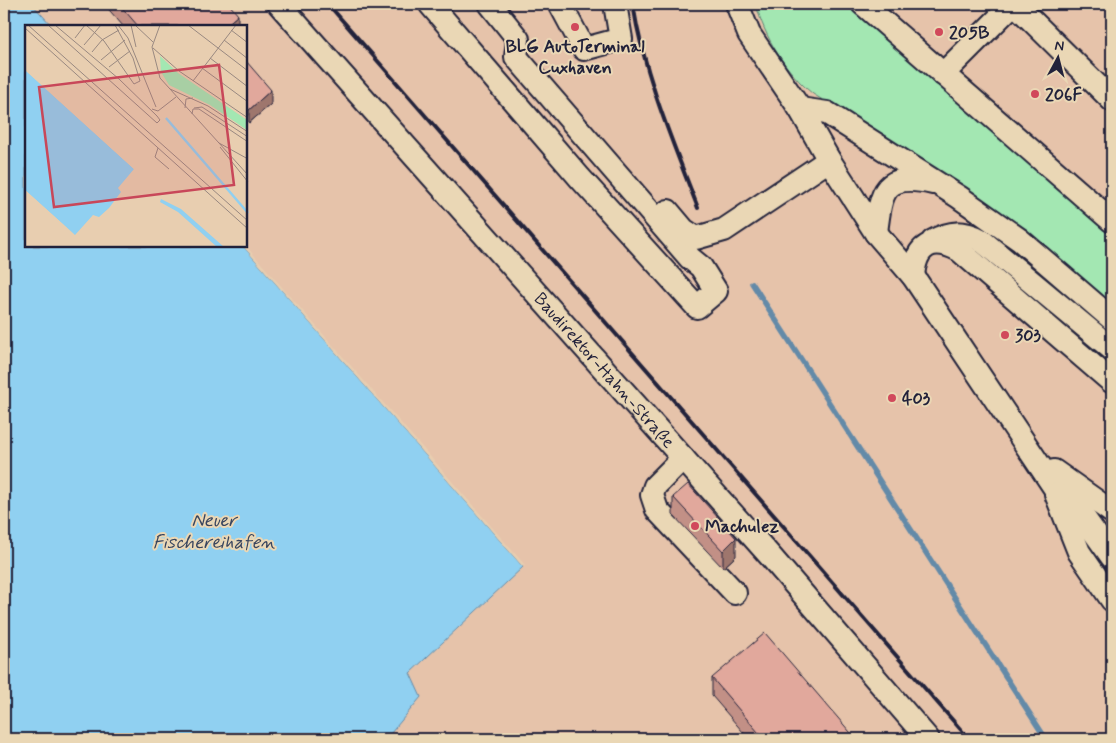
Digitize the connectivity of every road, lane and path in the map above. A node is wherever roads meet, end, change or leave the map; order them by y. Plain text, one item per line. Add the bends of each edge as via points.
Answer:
1 (280, 4) edge
2 (430, 4) edge
3 (490, 4) edge
4 (560, 4) edge
5 (615, 4) edge
6 (738, 4) edge
7 (863, 4) edge
8 (1014, 4) edge
9 (518, 39) junction
10 (943, 74) junction
11 (1112, 100) edge
12 (800, 109) junction
13 (829, 160) junction
14 (941, 185) junction
15 (1112, 221) edge
16 (876, 233) junction
17 (924, 247) junction
18 (913, 276) junction
19 (1112, 319) edge
20 (1112, 348) edge
21 (1112, 382) edge
22 (683, 458) junction
23 (1037, 459) junction
24 (1054, 487) junction
25 (1112, 512) edge
26 (1112, 557) edge
27 (735, 593) dead end
28 (1112, 600) edge
29 (928, 739) edge

1 - 22 street, Baudirektor-Hahn-Straße
2 - 9 street via 697,308 716,291 701,267 516,57
3 - 9 street
4 - 5 street via 584,49 622,39
6 - 12 street via 749,34
7 - 10 street
8 - 10 street
8 - 11 street
9 - 13 street via 684,230 696,238 724,230
10 - 15 street
12 - 13 street
12 - 14 street via 827,113
13 - 16 street
14 - 16 street via 916,179 892,184 883,193
14 - 19 street via 1020,240
16 - 18 street
17 - 18 street via 917,255
17 - 20 street via 953,233 968,234 981,240
17 - 21 street via 946,243 959,250
18 - 23 street
22 - 27 street via 655,486 652,495 656,510
22 - 29 street, Baudirektor-Hahn-Straße
23 - 24 street
23 - 25 street
24 - 26 street via 1077,508
24 - 28 street via 1079,552

